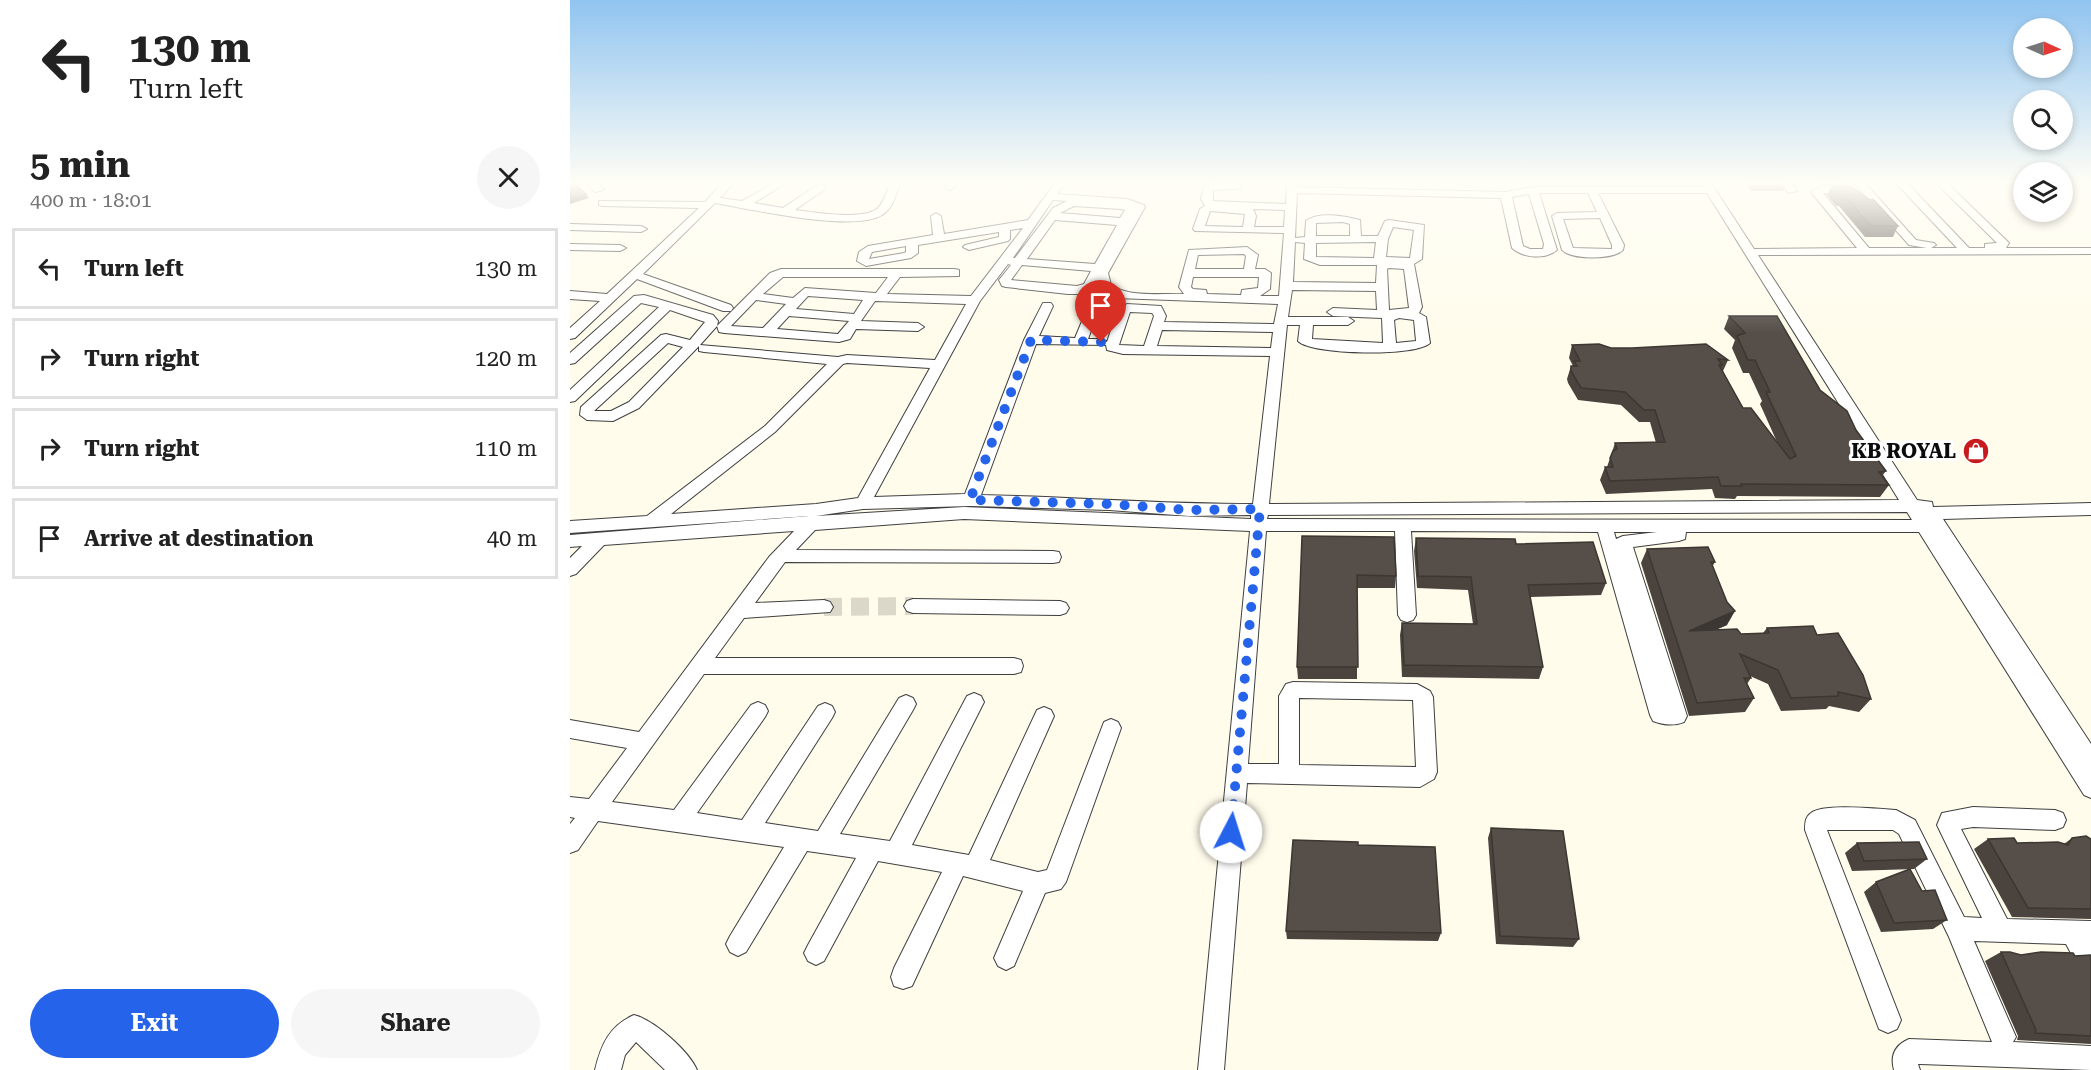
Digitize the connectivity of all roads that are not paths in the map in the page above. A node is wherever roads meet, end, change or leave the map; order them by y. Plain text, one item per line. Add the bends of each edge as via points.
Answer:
1 (679, 233) edge
2 (938, 233) edge
3 (969, 233) edge
4 (1005, 233) edge
5 (1025, 233) edge
6 (1040, 233) edge
7 (1119, 233) edge
8 (1125, 233) edge
9 (1198, 233) edge
10 (1272, 233) edge
11 (1310, 233) edge
12 (1355, 233) edge
13 (1385, 233) edge
14 (1419, 233) edge
15 (1515, 233) edge
16 (1548, 233) edge
17 (1562, 233) edge
18 (1612, 233) edge
19 (1743, 233) edge
20 (1850, 233) edge
21 (1890, 233) edge
22 (1904, 233) edge
23 (1948, 233) edge
24 (1992, 233) edge
25 (1289, 235) junction
26 (939, 238) junction
27 (1355, 239) junction
28 (1382, 239) junction
29 (1310, 240) junction
30 (1857, 241) junction
31 (912, 242) dead end
32 (1257, 246) dead end
33 (570, 247) edge
34 (969, 247) dead end
35 (620, 249) dead end
36 (1963, 249) junction
37 (1755, 251) junction
38 (1866, 252) junction
39 (2091, 252) edge
40 (1005, 260) junction
41 (1386, 261) junction
42 (1019, 262) junction
43 (1099, 268) junction
44 (823, 272) junction
45 (897, 273) junction
46 (956, 273) dead end
47 (1188, 273) junction
48 (1249, 273) junction
49 (1266, 273) junction
50 (636, 275) junction
51 (1286, 286) junction
52 (1382, 287) junction
53 (805, 292) junction
54 (570, 295) edge
55 (753, 296) junction
56 (875, 297) junction
57 (611, 298) junction
58 (974, 300) junction
59 (667, 306) junction
60 (1047, 306) dead end
61 (791, 307) junction
62 (1245, 307) dead end
63 (727, 308) dead end
64 (1333, 312) dead end
65 (1091, 314) dead end
66 (1386, 317) junction
67 (570, 321) edge
68 (585, 321) junction
69 (1307, 321) junction
70 (855, 322) junction
71 (1280, 324) junction
72 (1157, 326) junction
73 (1199, 326) junction
74 (918, 327) dead end
75 (641, 331) junction
76 (766, 333) junction
77 (570, 335) edge
78 (666, 338) junction
79 (1031, 340) junction
80 (1080, 342) junction
81 (1101, 342) dead end
82 (698, 347) junction
83 (1390, 347) junction
84 (1149, 351) junction
85 (1277, 352) junction
86 (572, 356) edge
87 (614, 356) junction
88 (643, 358) junction
89 (838, 361) junction
90 (939, 364) junction
91 (570, 398) edge
92 (970, 500) junction
93 (863, 503) junction
94 (823, 509) junction
95 (2091, 509) edge
96 (1926, 515) junction
97 (1260, 517) junction
98 (649, 522) junction
99 (808, 525) junction
100 (1403, 525) junction
101 (1605, 525) junction
102 (1676, 525) junction
103 (570, 526) edge
104 (599, 539) junction
105 (570, 541) edge
106 (1616, 543) junction
107 (781, 556) junction
108 (1053, 557) dead end
109 (570, 569) edge
110 (913, 606) tunnel mouth
111 (824, 607) tunnel mouth
112 (1060, 608) dead end
113 (739, 611) junction
114 (1407, 615) dead end
115 (698, 666) junction
116 (1014, 666) dead end
117 (974, 702) dead end
118 (906, 704) dead end
119 (758, 711) dead end
120 (825, 712) dead end
121 (1044, 716) dead end
122 (1111, 728) dead end
123 (570, 729) edge
124 (643, 742) junction
125 (2091, 762) edge
126 (1236, 773) junction
127 (1289, 774) junction
128 (2091, 788) edge
129 (570, 807) edge
130 (592, 810) junction
131 (2055, 820) dead end
132 (679, 821) junction
133 (747, 831) junction
134 (812, 841) junction
135 (570, 842) edge
136 (872, 851) junction
137 (896, 853) junction
138 (966, 866) junction
139 (1038, 883) junction
140 (1957, 929) junction
141 (2000, 930) junction
142 (2082, 932) edge
143 (738, 944) dead end
144 (816, 953) dead end
145 (1006, 958) dead end
146 (2091, 964) edge
147 (903, 978) dead end
148 (1888, 1020) dead end
149 (2006, 1054) edge
150 (2091, 1059) edge
151 (608, 1070) edge
152 (684, 1070) edge
153 (1211, 1070) edge
154 (1907, 1070) edge

1 - 50 street
2 - 26 street
3 - 26 street
4 - 34 street via 1004,239
5 - 40 street
6 - 42 street
7 - 43 street
8 - 51 street via 1102,273 1105,287 1116,294 1175,298
9 - 32 street via 1198,246
10 - 25 street
11 - 29 street
12 - 27 street
13 - 28 street
14 - 41 street via 1416,259
15 - 16 street via 1518,248 1546,252 1551,250
17 - 18 street via 1568,250 1574,253 1613,253 1617,245
19 - 37 street
20 - 30 street
21 - 30 street via 1895,238
22 - 36 street via 1919,245
23 - 36 street
24 - 36 street via 2004,245
25 - 29 street
25 - 51 street
26 - 31 street
27 - 28 street
27 - 29 street
28 - 41 street via 1379,255
29 - 41 street via 1310,260
30 - 38 street
33 - 35 street
36 - 38 street
36 - 39 street
37 - 38 street
37 - 96 street
40 - 42 street
40 - 58 street
42 - 43 street
42 - 43 street via 1006,283 1078,290 1089,286
44 - 45 street
44 - 53 street
44 - 55 street via 781,273
45 - 46 street
45 - 56 street
47 - 48 street
47 - 48 street via 1192,253 1199,250 1251,252
47 - 49 street via 1186,290 1196,294 1260,292
48 - 49 street
49 - 51 street
50 - 57 street
50 - 63 street
51 - 52 street
51 - 71 street
52 - 66 street
52 - 66 street via 1381,267 1409,266 1416,307 1414,311
53 - 56 street
53 - 61 street
54 - 57 street
55 - 61 street
55 - 76 street via 723,329
56 - 58 street
56 - 70 street
57 - 68 street
58 - 90 street
59 - 75 street
59 - 82 street via 712,321
59 - 86 street via 638,299
60 - 79 street
61 - 70 street
61 - 76 street
62 - 73 street via 1211,306 1203,311
64 - 66 street
65 - 80 street
66 - 69 street
66 - 83 street
66 - 83 street via 1420,317 1423,343
67 - 68 street
68 - 77 street
69 - 71 street
69 - 83 street via 1307,344
70 - 74 street
70 - 76 street via 845,336 830,339
71 - 73 street
71 - 85 street
72 - 73 street
72 - 84 street
72 - 84 street via 1157,309 1127,308 1112,347
75 - 78 street
75 - 87 street
78 - 82 street
78 - 88 street
79 - 80 street
79 - 92 street
80 - 81 street
82 - 88 street via 624,412 613,416 587,415 586,410
82 - 89 street
84 - 85 street
85 - 97 street
86 - 87 street
87 - 88 street
87 - 91 street
89 - 90 street
89 - 98 street via 770,429
90 - 93 street
92 - 93 street
92 - 97 street via 1109,504
93 - 94 street
94 - 98 street
94 - 99 street
95 - 96 street
96 - 97 street via 1403,510
96 - 102 street
96 - 125 street
96 - 128 street
97 - 99 street via 964,513
97 - 100 street
97 - 126 street
98 - 103 street
99 - 104 street
99 - 107 street
100 - 101 street
100 - 114 street
101 - 102 street
101 - 106 street
102 - 106 street via 1679,535
104 - 105 street
104 - 109 street
106 - 106 street via 1677,716 1660,716
107 - 108 street
107 - 113 street
110 - 112 street
111 - 113 street
113 - 115 street
115 - 116 street
115 - 124 street
117 - 137 street
118 - 134 street
119 - 132 street
120 - 133 street
121 - 138 street
122 - 139 street via 1058,874 1053,881
123 - 124 street
124 - 130 street
126 - 127 street
126 - 153 street
127 - 127 street via 1289,696 1293,690 1417,692 1423,697 1427,772 1420,777
129 - 130 street
130 - 132 street
130 - 135 street
131 - 141 street via 1950,820 1951,833
132 - 133 street
133 - 134 street
134 - 136 street
134 - 143 street
136 - 137 street
136 - 144 street
137 - 138 street
138 - 139 street
138 - 147 street
139 - 145 street
140 - 141 street
140 - 148 street via 1907,827 1896,820 1878,819 1828,818 1816,822
140 - 149 street
141 - 142 street
142 - 146 street
149 - 150 street
149 - 154 street via 1909,1052 1904,1060
151 - 152 street via 615,1045 634,1028 642,1030

